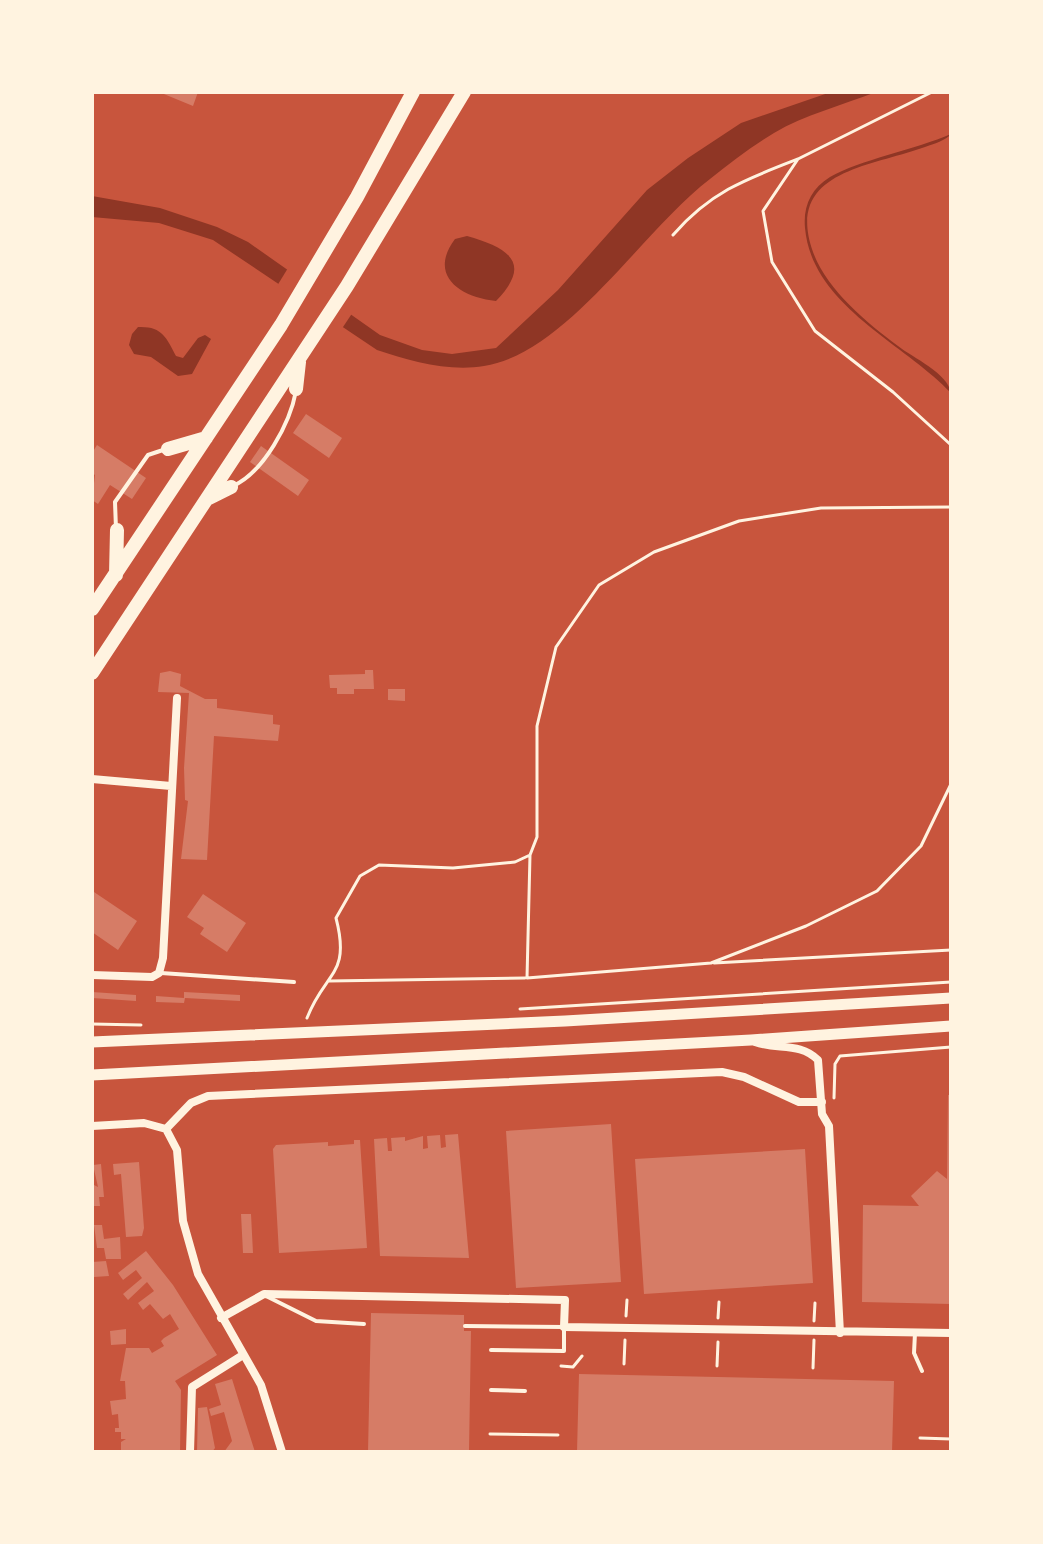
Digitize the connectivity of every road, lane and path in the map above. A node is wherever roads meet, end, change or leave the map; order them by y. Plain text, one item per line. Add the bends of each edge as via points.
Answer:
1 (413, 92) edge
2 (464, 92) edge
3 (932, 92) edge
4 (798, 159) junction
5 (673, 235) dead end
6 (299, 358) junction
7 (296, 389) joint
8 (206, 438) junction
9 (951, 445) edge
10 (168, 449) joint
11 (231, 487) joint
12 (206, 501) junction
13 (951, 507) edge
14 (117, 530) joint
15 (116, 576) junction
16 (92, 609) edge
17 (92, 673) edge
18 (177, 698) dead end
19 (92, 779) edge
20 (951, 784) edge
21 (171, 786) junction
22 (530, 855) junction
23 (951, 950) edge
24 (711, 963) junction
25 (159, 973) junction
26 (92, 975) edge
27 (527, 978) junction
28 (329, 981) junction
29 (294, 982) dead end
30 (951, 982) edge
31 (951, 998) edge
32 (510, 1009) dead end
33 (321, 1021) dead end
34 (951, 1026) edge
35 (751, 1040) junction
36 (92, 1042) edge
37 (951, 1047) edge
38 (92, 1075) edge
39 (822, 1102) junction
40 (92, 1126) edge
41 (166, 1129) junction
42 (264, 1294) junction
43 (221, 1318) junction
44 (364, 1324) dead end
45 (465, 1326) dead end
46 (564, 1327) junction
47 (840, 1333) junction
48 (915, 1333) junction
49 (951, 1333) edge
50 (491, 1350) dead end
51 (243, 1355) junction
52 (582, 1356) dead end
53 (561, 1366) dead end
54 (922, 1371) dead end
55 (491, 1390) dead end
56 (525, 1391) dead end
57 (490, 1434) dead end
58 (558, 1435) dead end
59 (920, 1438) dead end
60 (951, 1439) edge
61 (190, 1452) edge
62 (282, 1452) edge

1 - 8 highway via 317,265
2 - 6 highway
3 - 4 path
4 - 5 path via 737,182 696,208
4 - 9 path via 763,211 772,262 815,331
6 - 7 highway
6 - 12 highway
7 - 11 lane via 292,414 248,479
8 - 10 highway
8 - 15 highway
10 - 14 lane via 148,455 115,502
11 - 12 highway
12 - 17 highway
13 - 22 path via 821,508 739,521 654,552 599,585 556,647 537,726 537,837
14 - 15 highway
15 - 16 highway
18 - 21 street
19 - 21 street
20 - 24 path via 921,846 877,891
21 - 25 street
22 - 27 path
22 - 28 path via 515,862 453,868 379,865 360,876 336,918 343,947
23 - 24 path
24 - 27 path
25 - 26 street
25 - 29 lane
27 - 28 path
28 - 33 path via 317,992 305,1022
30 - 32 path
31 - 36 main road
34 - 35 main road
35 - 38 main road
35 - 39 street via 809,1051 821,1071
37 - 39 path via 840,1056 835,1064 836,1097
39 - 41 street via 799,1102 722,1072 641,1073 208,1096 179,1113
39 - 47 street via 829,1126
40 - 41 street via 144,1123
41 - 43 street via 177,1150 188,1240 198,1274
42 - 43 street
42 - 44 lane via 316,1321
42 - 46 street via 565,1300
43 - 51 street
45 - 46 lane
46 - 47 street
46 - 50 lane via 564,1351
47 - 48 street
48 - 49 street
48 - 54 lane via 914,1353
51 - 61 street via 192,1387
51 - 62 street via 261,1385
52 - 53 path via 573,1367
55 - 56 lane
57 - 58 path
59 - 60 path

